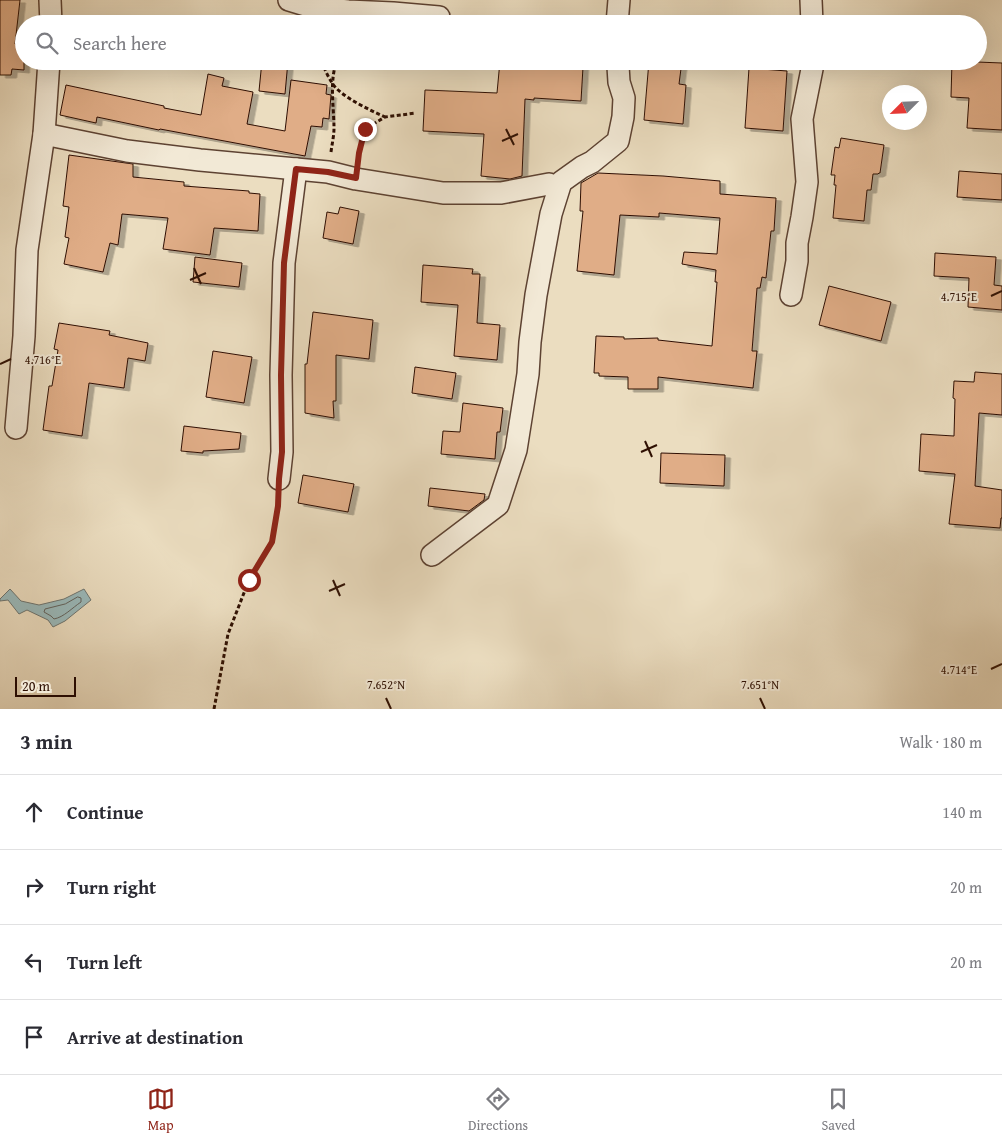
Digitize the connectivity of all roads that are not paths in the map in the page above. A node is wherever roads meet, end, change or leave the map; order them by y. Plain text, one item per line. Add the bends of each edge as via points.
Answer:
1 (50, 0) edge
2 (289, 0) edge
3 (619, 0) edge
4 (811, 0) edge
5 (51, 15) edge
6 (424, 15) edge
7 (618, 15) edge
8 (812, 15) edge
9 (48, 70) edge
10 (618, 70) edge
11 (812, 70) edge
12 (44, 134) junction
13 (296, 169) junction
14 (549, 184) dead end
15 (791, 294) dead end
16 (16, 428) dead end
17 (279, 479) road end
18 (432, 555) dead end

1 - 5 street
2 - 6 street via 348,11
3 - 7 street
4 - 8 street
9 - 12 street
10 - 18 street via 624,98 618,141 561,182 551,214 536,295 516,450 498,505
11 - 15 street via 802,119 807,182
12 - 13 street via 128,151
12 - 16 street via 27,250
13 - 14 street via 443,192 500,193
13 - 17 street via 284,263

